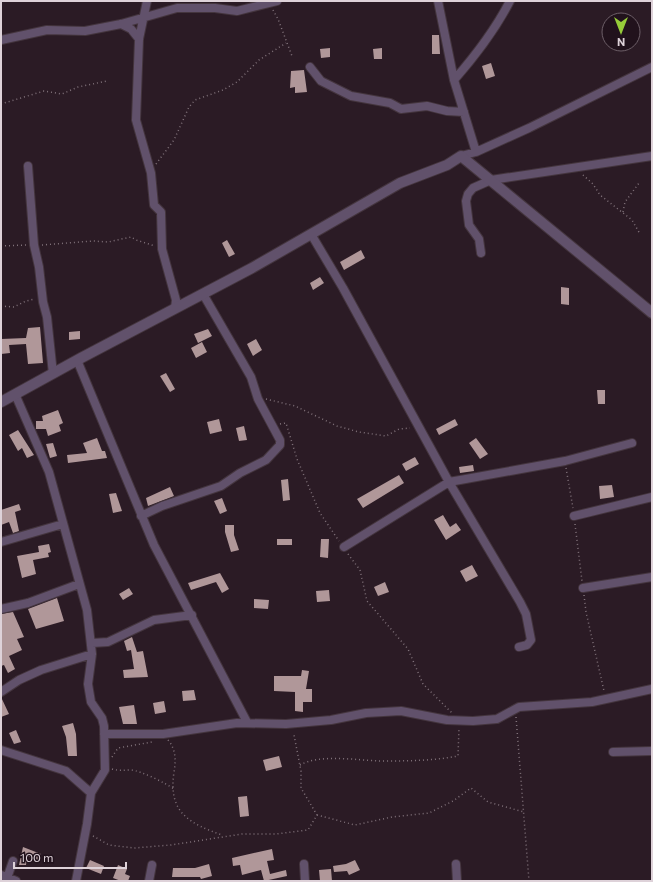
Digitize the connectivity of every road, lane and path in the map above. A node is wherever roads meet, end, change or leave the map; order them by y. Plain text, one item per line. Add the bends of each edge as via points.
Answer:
1 (147, 1) edge
2 (277, 1) edge
3 (438, 1) edge
4 (510, 1) edge
5 (267, 2) junction
6 (143, 17) junction
7 (121, 24) junction
8 (139, 39) junction
9 (1, 40) edge
10 (286, 43) junction
11 (292, 56) dead end
12 (310, 67) dead end
13 (652, 67) edge
14 (454, 80) junction
15 (107, 82) dead end
16 (1, 104) edge
17 (464, 112) junction
18 (476, 152) junction
19 (461, 156) junction
20 (652, 156) edge
21 (28, 166) dead end
22 (572, 169) junction
23 (150, 173) junction
24 (492, 180) junction
25 (639, 183) dead end
26 (623, 212) junction
27 (311, 234) junction
28 (640, 234) dead end
29 (1, 246) edge
30 (34, 246) junction
31 (162, 249) junction
32 (481, 253) dead end
33 (203, 294) junction
34 (43, 302) junction
35 (1, 306) edge
36 (176, 308) junction
37 (652, 313) edge
38 (77, 360) junction
39 (52, 374) junction
40 (15, 394) junction
41 (258, 399) junction
42 (1, 402) edge
43 (273, 424) junction
44 (420, 430) junction
45 (632, 443) dead end
46 (449, 482) junction
47 (652, 497) edge
48 (141, 516) junction
49 (574, 516) dead end
50 (63, 524) junction
51 (1, 542) edge
52 (344, 547) junction
53 (652, 577) edge
54 (80, 584) junction
55 (583, 588) dead end
56 (1, 609) edge
57 (192, 616) junction
58 (92, 643) junction
59 (519, 647) dead end
60 (92, 654) junction
61 (652, 689) edge
62 (1, 692) edge
63 (515, 708) junction
64 (460, 721) junction
65 (247, 722) junction
66 (104, 734) junction
67 (294, 735) dead end
68 (166, 738) dead end
69 (154, 742) dead end
70 (1, 750) edge
71 (652, 751) edge
72 (613, 752) dead end
73 (300, 765) junction
74 (105, 768) junction
75 (174, 789) junction
76 (92, 793) junction
77 (524, 812) junction
78 (317, 815) junction
79 (86, 832) junction
80 (224, 836) junction
81 (13, 861) dead end
82 (304, 864) dead end
83 (456, 864) dead end
84 (152, 865) dead end
85 (5, 878) edge
86 (16, 881) edge
87 (76, 881) edge
88 (149, 881) edge
89 (305, 881) edge
90 (457, 881) edge
91 (529, 881) edge

1 - 6 street
2 - 5 street
3 - 14 street
4 - 14 street via 475,57
5 - 6 street via 237,11 177,8
5 - 10 path via 278,19
6 - 7 street
6 - 8 street
7 - 8 street via 131,29
7 - 9 street via 85,31 47,30
8 - 23 street via 136,120
10 - 11 path
10 - 23 path via 259,60 237,82 195,100 189,107 174,140
12 - 17 street via 321,81 351,96 390,102 401,109 427,106
13 - 18 street
14 - 17 street
15 - 16 path via 78,87 62,94 44,90
17 - 18 street
18 - 19 street
19 - 24 street
19 - 27 street via 447,166 400,183
20 - 22 street
21 - 30 street
22 - 24 street
22 - 26 path via 583,174 600,195
23 - 31 street via 154,205 161,212
24 - 32 street via 473,188 466,200 470,225 479,239
24 - 37 street
25 - 26 path via 625,202
26 - 28 path via 632,220
27 - 33 street
27 - 44 street
29 - 30 path
30 - 31 path via 108,242 130,237
30 - 34 street
31 - 36 street
33 - 36 street
33 - 41 street via 251,377
34 - 35 path via 35,299 14,307
34 - 39 street via 47,317
36 - 38 street
38 - 39 street
38 - 48 street
39 - 40 street
40 - 42 street
40 - 50 street via 49,472
41 - 43 street
41 - 44 path via 295,406 337,426 359,432 386,436 399,429
43 - 48 street via 280,445 266,460 221,486
43 - 52 path via 286,423 297,459 320,513
44 - 46 street
45 - 46 street via 565,460
46 - 52 street
46 - 59 street via 526,614 531,640 527,645
47 - 49 street
48 - 57 street
50 - 51 street
50 - 54 street
52 - 64 path via 360,570 367,602 408,649 423,684
53 - 55 street
54 - 56 street via 28,603
54 - 58 street
57 - 58 street via 154,620 108,642
57 - 65 street
58 - 60 street
60 - 62 street via 41,670
60 - 66 street via 88,684 92,702 102,718
61 - 63 street via 592,702
63 - 64 street via 497,719
63 - 77 path
64 - 65 street via 401,711 286,724
64 - 73 path via 458,756 422,761 330,758 307,760
65 - 66 street via 164,734
66 - 74 street
67 - 73 path
68 - 75 path via 172,744 175,753
69 - 74 path via 118,748
70 - 76 street via 66,771
71 - 72 street
73 - 78 path via 301,788
74 - 75 path via 132,770
74 - 76 street
75 - 80 path via 173,798 190,822
76 - 79 street
77 - 78 path via 488,802 471,788 429,813 356,825
77 - 91 path
78 - 80 path via 308,830
79 - 80 path via 109,846 134,848
79 - 87 street
81 - 85 street
82 - 89 street
83 - 90 street
84 - 88 street
85 - 86 street

